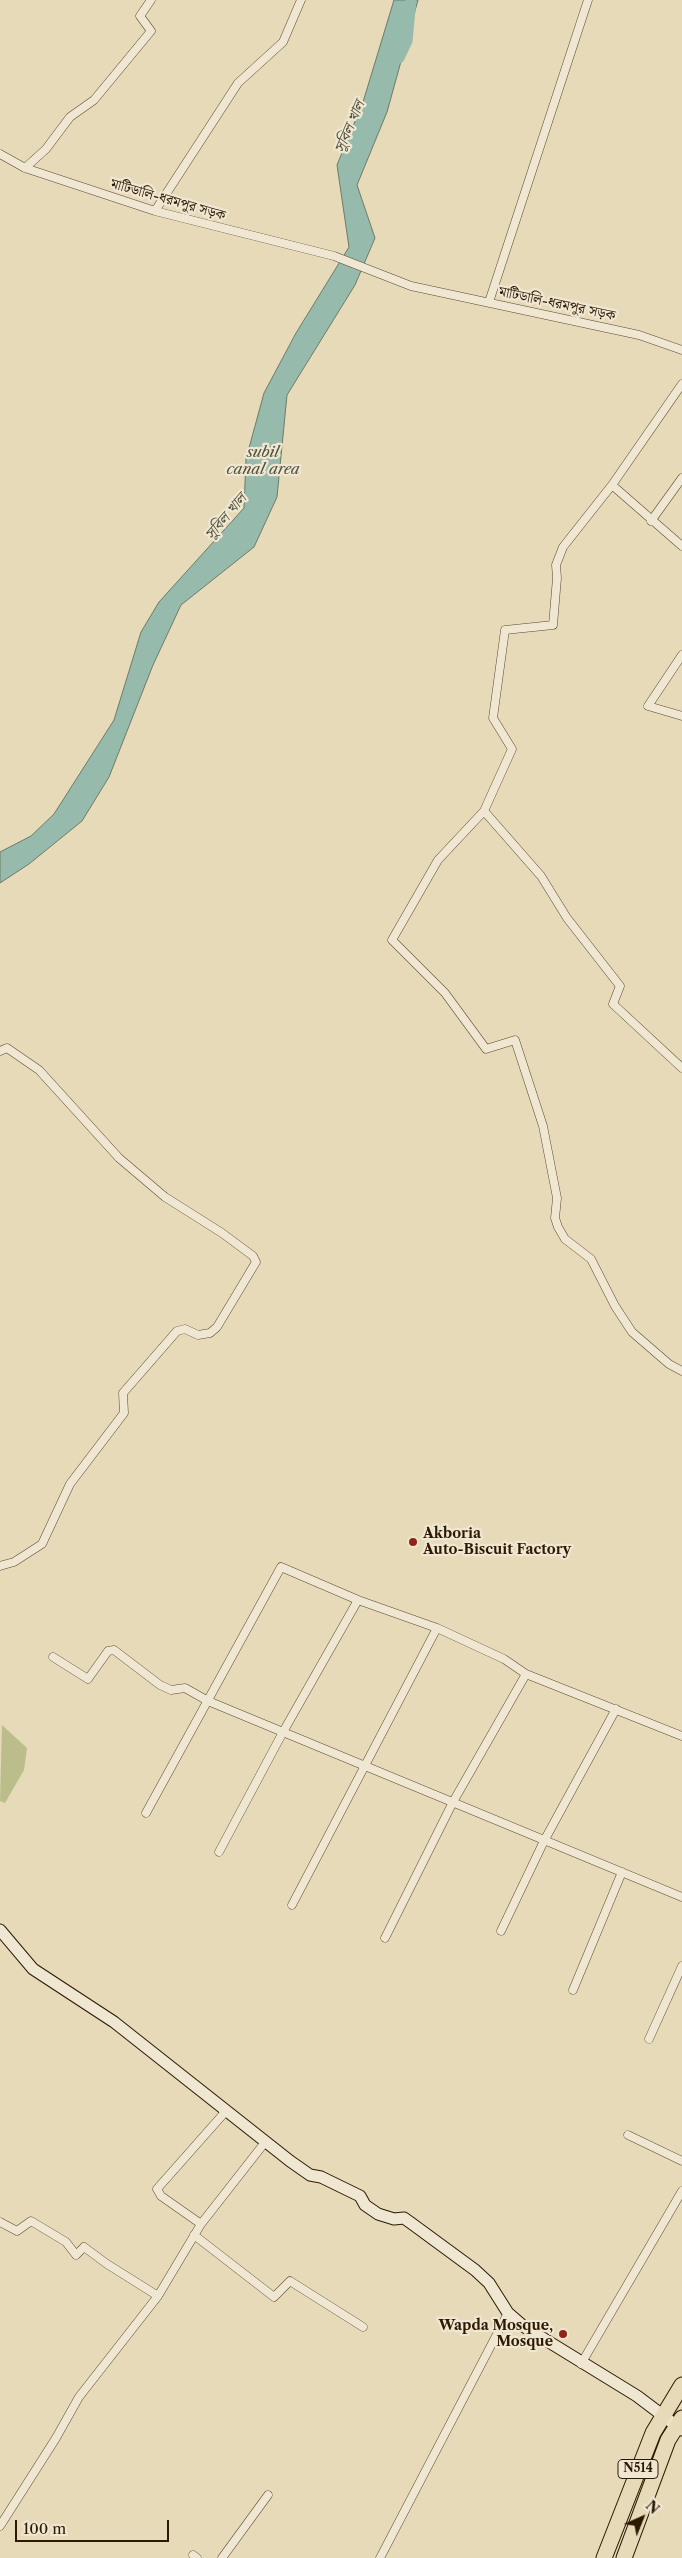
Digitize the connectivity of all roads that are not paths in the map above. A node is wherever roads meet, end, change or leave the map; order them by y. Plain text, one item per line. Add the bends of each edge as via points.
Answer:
1 (151, 0) edge
2 (301, 0) edge
3 (588, 0) edge
4 (0, 154) edge
5 (25, 168) junction
6 (155, 211) junction
7 (489, 302) junction
8 (682, 350) edge
9 (682, 384) edge
10 (682, 478) edge
11 (612, 485) junction
12 (651, 521) junction
13 (682, 546) edge
14 (682, 655) edge
15 (682, 716) edge
16 (484, 811) junction
17 (0, 1051) edge
18 (682, 1068) edge
19 (682, 1371) edge
20 (0, 1566) edge
21 (358, 1600) junction
22 (437, 1628) junction
23 (53, 1657) dead end
24 (526, 1674) junction
25 (208, 1700) junction
26 (616, 1709) junction
27 (283, 1732) junction
28 (682, 1736) edge
29 (365, 1766) junction
30 (453, 1802) junction
31 (146, 1813) dead end
32 (544, 1841) junction
33 (219, 1852) dead end
34 (622, 1872) junction
35 (682, 1897) edge
36 (292, 1905) dead end
37 (501, 1931) dead end
38 (2, 1938) edge
39 (385, 1938) dead end
40 (682, 1966) edge
41 (573, 1990) dead end
42 (649, 2039) dead end
43 (226, 2111) junction
44 (628, 2135) dead end
45 (266, 2141) junction
46 (682, 2161) edge
47 (682, 2191) edge
48 (0, 2222) edge
49 (201, 2224) junction
50 (194, 2235) junction
51 (158, 2296) junction
52 (508, 2313) junction
53 (363, 2327) dead end
54 (581, 2364) junction
55 (682, 2385) edge
56 (663, 2415) junction
57 (680, 2425) edge
58 (268, 2496) dead end
59 (0, 2526) edge
60 (222, 2558) edge
61 (380, 2558) edge
62 (604, 2558) edge
63 (624, 2558) edge

1 - 5 street via 140,16 151,31 94,100 70,117 46,149
2 - 6 street via 283,42 238,84
3 - 7 street
4 - 5 street, মাটিডালি-ধরমপুর সড়ক
5 - 6 street, মাটিডালি-ধরমপুর সড়ক
6 - 7 street, মাটিডালি-ধরমপুর সড়ক via 334,256 411,286
7 - 8 street, মাটিডালি-ধরমপুর সড়ক via 639,335
9 - 11 street
10 - 12 street
11 - 12 street
11 - 16 street via 563,547 556,565 553,625 505,630 494,718 512,749
12 - 13 street
14 - 15 street via 648,706
16 - 18 street via 541,876 567,918 620,986 613,1004
16 - 19 street via 438,860 392,940 445,992 486,1049 515,1040 543,1126 558,1227 565,1239 591,1259 632,1332
17 - 20 street via 7,1048 39,1070 119,1158 165,1197 245,1250 256,1262 217,1327 210,1333 198,1335 185,1328 177,1331 123,1393 124,1413 70,1484 42,1544 14,1562
21 - 22 street
21 - 25 street via 281,1567
21 - 27 street
22 - 24 street via 504,1659
22 - 29 street
23 - 25 street via 88,1679 108,1651 114,1650 160,1685 171,1690 185,1688
24 - 26 street
24 - 30 street
25 - 27 street
25 - 31 street
26 - 28 street
26 - 32 street
27 - 29 street
27 - 33 street
29 - 30 street
29 - 36 street
30 - 32 street
30 - 39 street
32 - 34 street
32 - 37 street
34 - 35 street
34 - 41 street
38 - 43 street via 33,1969 110,2019
40 - 42 street
43 - 45 street
43 - 49 street via 157,2189 161,2196
44 - 46 street
45 - 49 street
45 - 52 street via 310,2175 360,2196 365,2205 378,2214 394,2219 404,2218 489,2283
47 - 54 street
48 - 51 street via 17,2231 31,2221 66,2242 76,2255 84,2247
49 - 50 street
50 - 51 street
50 - 53 street via 274,2297 290,2282
51 - 59 street via 79,2397
52 - 54 street
52 - 61 street
54 - 56 street
55 - 56 highway, N514
56 - 57 street
56 - 62 highway, N514
57 - 63 highway, N514 via 668,2440
58 - 60 street

